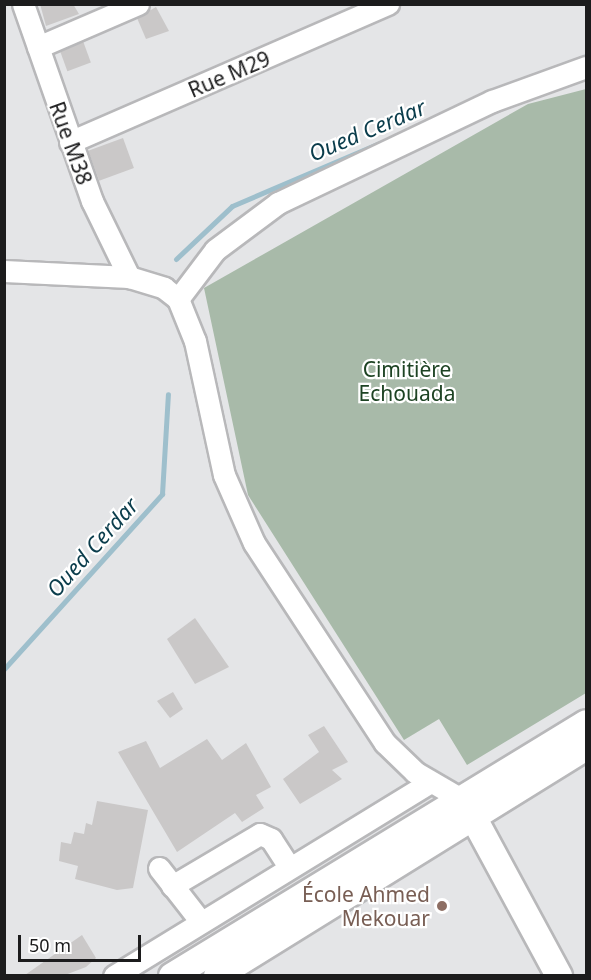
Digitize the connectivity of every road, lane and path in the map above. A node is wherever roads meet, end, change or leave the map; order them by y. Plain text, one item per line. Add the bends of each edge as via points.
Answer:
1 (23, 4) edge
2 (138, 4) edge
3 (388, 4) edge
4 (38, 47) junction
5 (586, 67) edge
6 (70, 142) junction
7 (4, 271) edge
8 (129, 277) junction
9 (178, 299) junction
10 (586, 723) edge
11 (586, 747) edge
12 (430, 782) junction
13 (469, 808) junction
14 (159, 868) dead end
15 (287, 868) junction
16 (172, 885) junction
17 (300, 894) junction
18 (314, 916) junction
19 (201, 922) junction
20 (114, 975) edge
21 (172, 975) edge
22 (217, 975) edge
23 (559, 975) edge

1 - 4 street, Rue M38
2 - 4 street
3 - 6 street, Rue M29
4 - 6 street, Rue M38
5 - 9 street via 492,101 278,203 214,250
6 - 8 street, Rue M38
7 - 8 street
8 - 9 street via 164,288
9 - 12 street via 195,341 224,475 254,543 385,743
10 - 13 main road
11 - 13 main road
12 - 13 street
12 - 15 street
13 - 17 main road
13 - 18 main road
13 - 23 main road
14 - 16 street
15 - 16 street via 271,839 260,834
15 - 17 street
15 - 19 street
16 - 19 street
17 - 18 street
17 - 21 main road
18 - 22 main road
19 - 20 street

